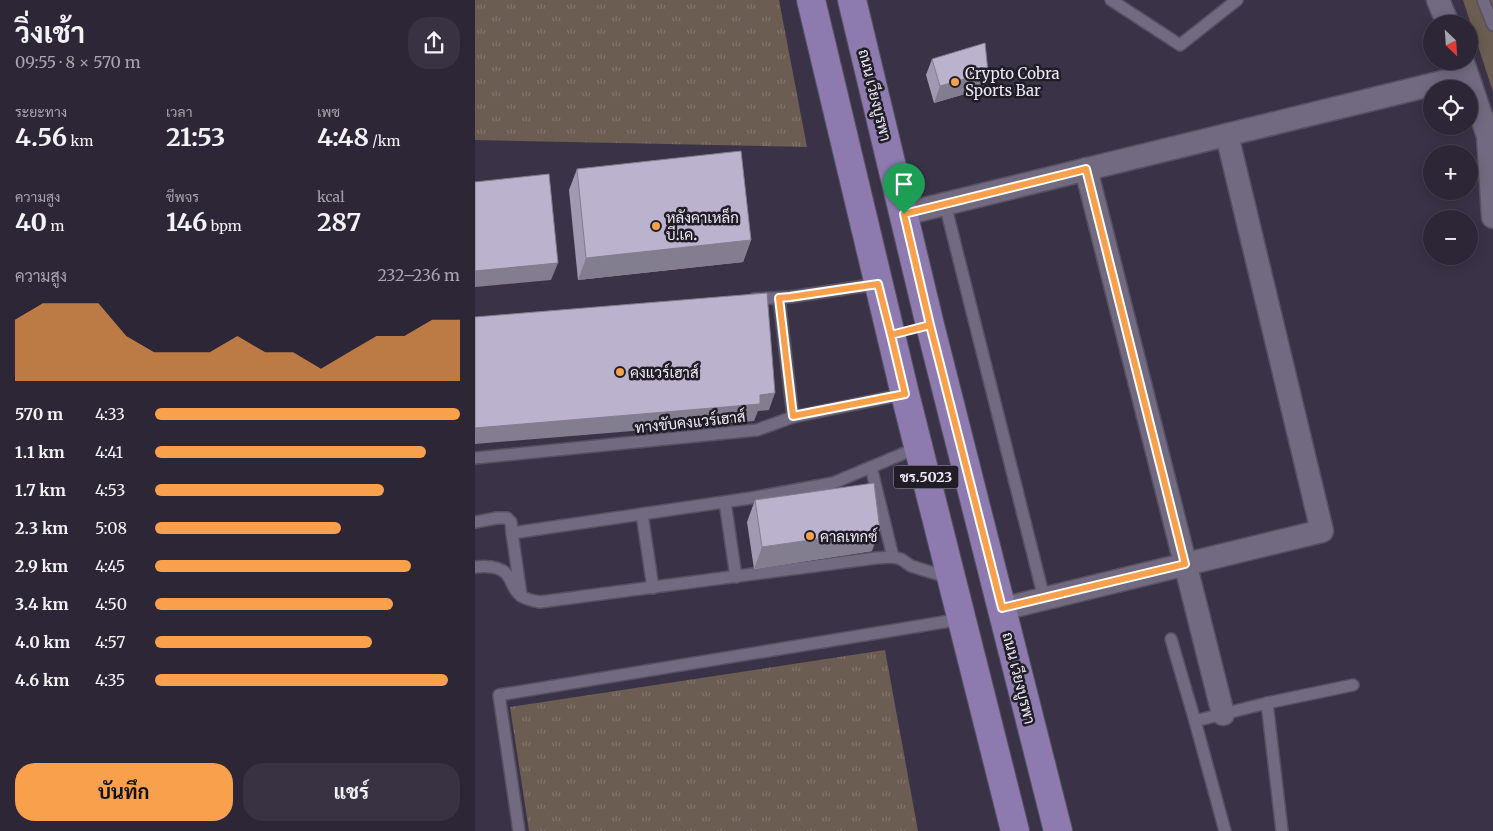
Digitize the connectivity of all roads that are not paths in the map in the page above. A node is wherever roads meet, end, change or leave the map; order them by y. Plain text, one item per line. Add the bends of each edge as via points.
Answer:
1 (811, 0) edge
2 (852, 0) edge
3 (1111, 0) edge
4 (1237, 0) edge
5 (1438, 0) edge
6 (1483, 0) edge
7 (1444, 15) edge
8 (1493, 25) edge
9 (1461, 70) edge
10 (1465, 70) edge
11 (1227, 135) junction
12 (1086, 169) junction
13 (945, 204) junction
14 (904, 214) junction
15 (1493, 217) edge
16 (878, 284) junction
17 (779, 298) junction
18 (738, 300) edge
19 (930, 325) junction
20 (891, 335) junction
21 (905, 394) junction
22 (793, 416) junction
23 (919, 447) junction
24 (475, 458) edge
25 (871, 467) junction
26 (725, 502) junction
27 (641, 514) junction
28 (475, 522) edge
29 (512, 533) junction
30 (893, 557) junction
31 (1185, 564) junction
32 (475, 567) edge
33 (736, 577) junction
34 (951, 578) junction
35 (653, 588) junction
36 (521, 596) junction
37 (1044, 598) junction
38 (1002, 608) junction
39 (962, 619) junction
40 (1171, 639) dead end
41 (1353, 685) dead end
42 (1267, 703) junction
43 (1223, 714) junction
44 (1195, 721) junction
45 (519, 831) edge
46 (1015, 831) edge
47 (1058, 831) edge
48 (1225, 831) edge
49 (1281, 831) edge

1 - 16 main road, ชร.5023
2 - 14 main road, ถนน เวียงบูรพา / ชร.5023
3 - 4 lane via 1181,45
5 - 7 street
6 - 8 lane
9 - 11 street
10 - 15 street via 1488,136
11 - 12 street
11 - 31 street via 1322,531
12 - 13 street
12 - 31 street
13 - 14 street
13 - 37 lane
14 - 19 main road, ถนน เวียงบูรพา / ชร.5023
16 - 17 lane
16 - 20 main road, ชร.5023
17 - 18 lane
17 - 22 lane
19 - 20 main road
19 - 38 main road, ถนน เวียงบูรพา / ชร.5023
20 - 21 main road, ชร.5023
21 - 22 lane, ทางขับคงแวร์เฮาส์
21 - 23 main road, ชร.5023
22 - 24 lane, ทางขับคงแวร์เฮาส์ via 757,430
23 - 25 lane
23 - 34 main road, ชร.5023
25 - 26 lane via 833,482
25 - 30 lane
26 - 27 lane
26 - 33 lane
27 - 29 lane
27 - 35 lane
28 - 29 lane via 507,518 511,522
29 - 36 lane
30 - 33 lane
30 - 34 lane
31 - 37 street
31 - 43 street
32 - 36 lane via 499,569 507,574
33 - 35 lane
34 - 39 main road, ชร.5023
35 - 36 lane via 540,602
37 - 38 street
38 - 47 main road, ถนน เวียงบูรพา / ชร.5023
39 - 45 lane via 499,695
39 - 46 main road, ชร.5023
40 - 44 lane
41 - 42 lane
42 - 43 lane
42 - 49 lane
43 - 44 lane
44 - 48 lane

